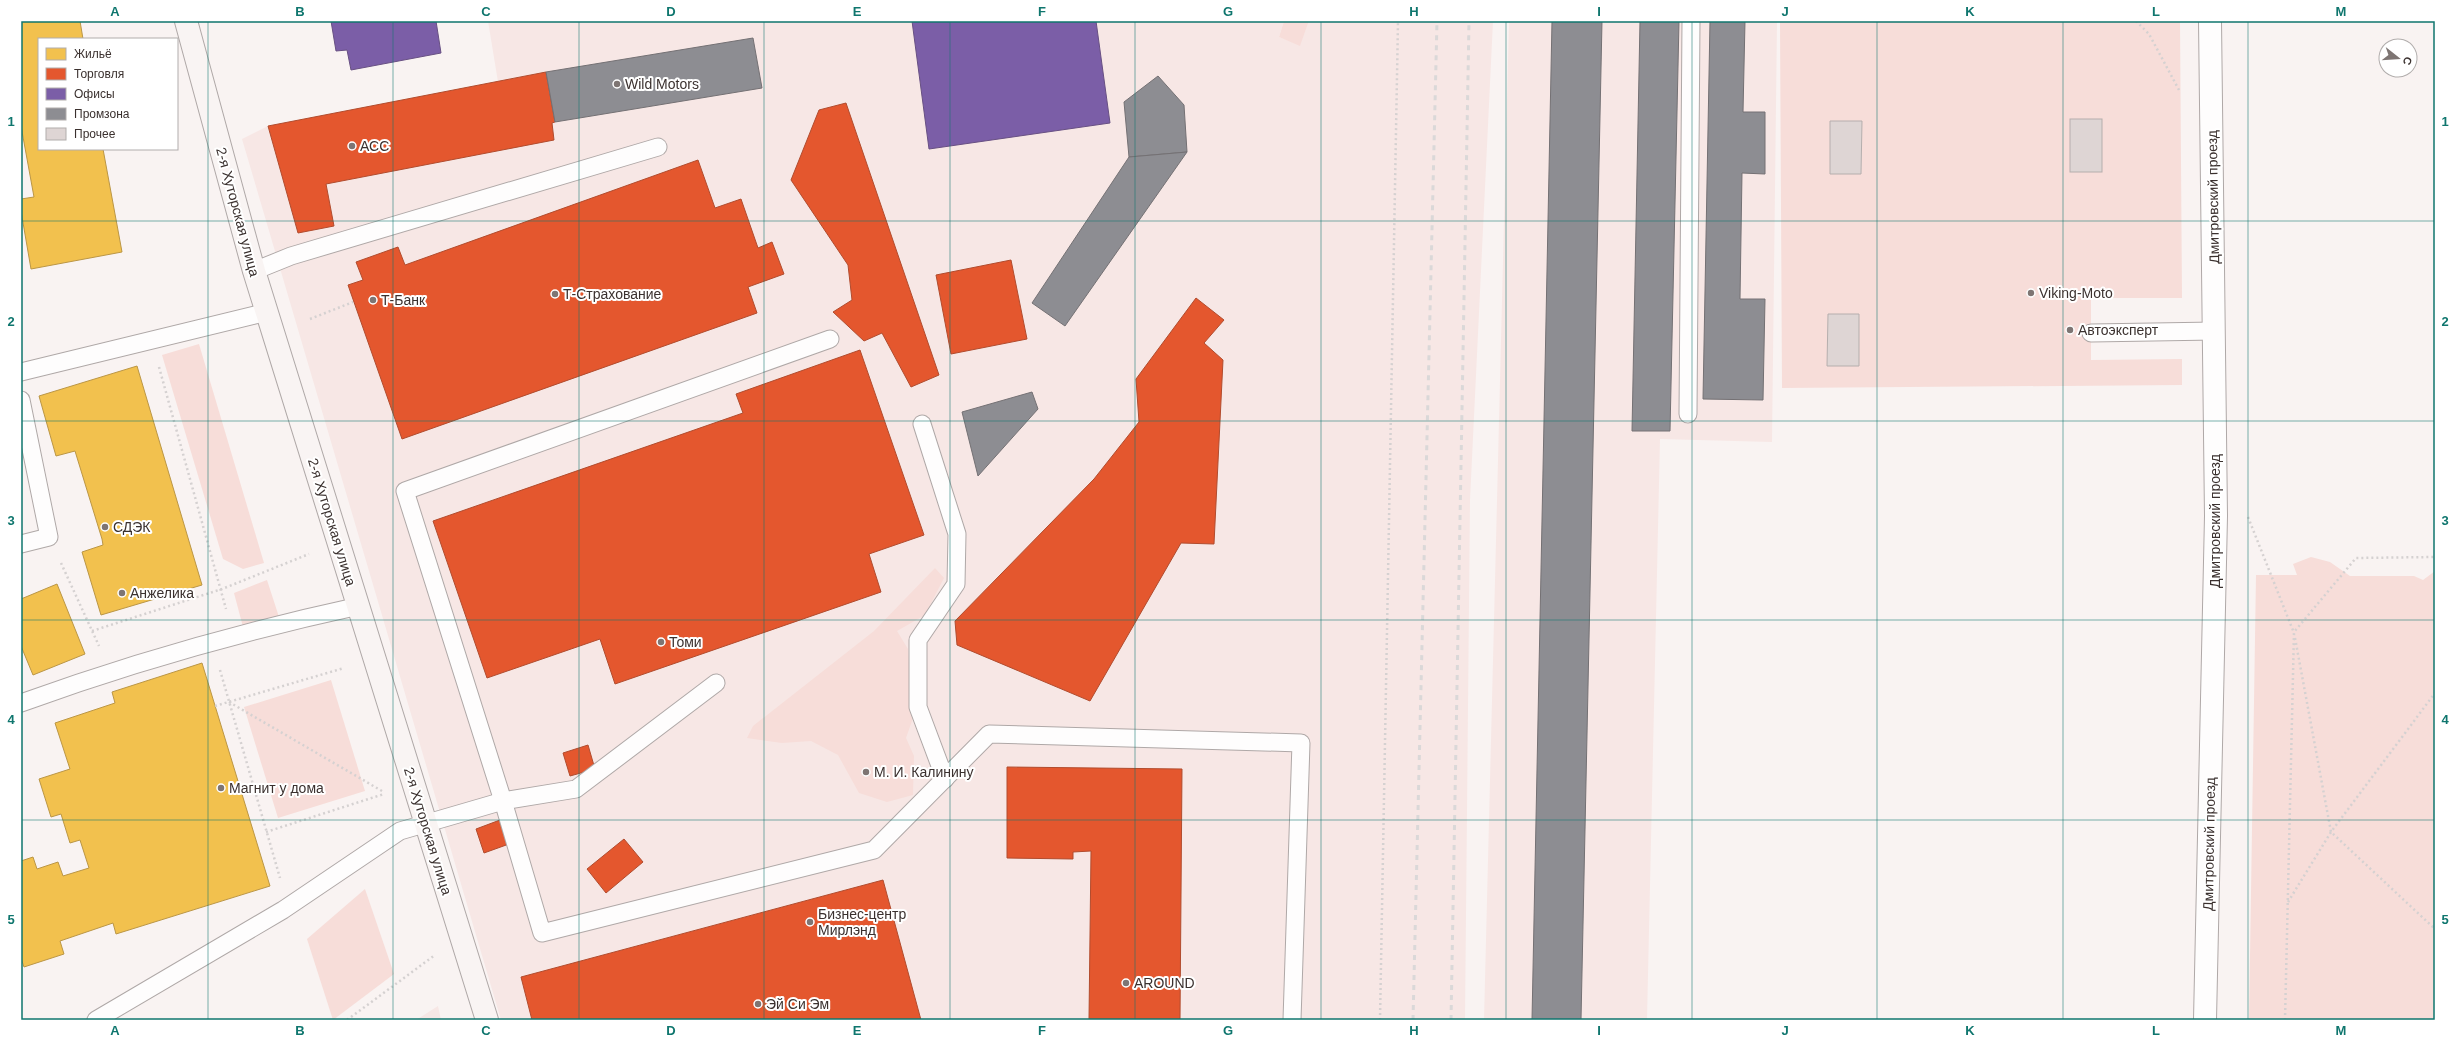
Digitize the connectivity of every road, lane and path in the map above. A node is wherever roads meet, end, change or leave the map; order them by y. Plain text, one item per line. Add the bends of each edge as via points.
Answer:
1 (186, 21) edge
2 (1398, 21) edge
3 (1691, 21) edge
4 (2136, 21) edge
5 (2210, 21) edge
6 (2183, 97) dead end
7 (658, 147) dead end
8 (254, 272) junction
9 (353, 302) dead end
10 (267, 312) junction
11 (310, 319) dead end
12 (2215, 331) junction
13 (2091, 333) dead end
14 (830, 339) dead end
15 (151, 340) junction
16 (21, 372) edge
17 (21, 400) edge
18 (1688, 414) dead end
19 (922, 424) dead end
20 (2247, 516) dead end
21 (49, 537) junction
22 (21, 544) edge
23 (309, 554) dead end
24 (2435, 557) edge
25 (222, 589) junction
26 (358, 606) junction
27 (92, 631) junction
28 (2294, 632) junction
29 (233, 637) junction
30 (219, 666) dead end
31 (347, 668) dead end
32 (111, 672) junction
33 (716, 683) dead end
34 (2435, 693) edge
35 (229, 702) junction
36 (21, 703) edge
37 (215, 706) dead end
38 (945, 779) junction
39 (503, 800) junction
40 (426, 823) junction
41 (266, 832) junction
42 (2331, 832) junction
43 (280, 878) dead end
44 (2288, 902) junction
45 (2435, 929) edge
46 (439, 952) dead end
47 (96, 1020) edge
48 (347, 1020) edge
49 (487, 1020) edge
50 (1292, 1020) edge
51 (1380, 1020) edge
52 (2205, 1020) edge
53 (2285, 1020) edge

1 - 8 street, 2-я Хуторская улица
2 - 51 path
3 - 18 lane
4 - 6 path via 2149,34
5 - 12 street, Дмитровский проезд
7 - 8 lane via 291,256
8 - 10 street, 2-я Хуторская улица
9 - 11 path
10 - 15 lane
10 - 26 street, 2-я Хуторская улица
12 - 13 lane
12 - 52 street, Дмитровский проезд via 2216,516
14 - 39 lane via 405,491
15 - 16 lane
15 - 25 path
17 - 21 lane
19 - 38 lane via 957,534 956,584 918,640 918,707
20 - 28 path
21 - 22 lane
21 - 27 path
23 - 25 path
24 - 28 path via 2356,558
25 - 27 path
25 - 29 path
26 - 29 lane
26 - 40 street, 2-я Хуторская улица
27 - 32 path
28 - 42 path
28 - 44 path
29 - 32 lane
30 - 35 path
31 - 35 path
32 - 36 lane
33 - 39 lane via 576,789
34 - 42 path
35 - 37 path
35 - 41 path
35 - 41 path via 386,793
38 - 39 lane via 874,850 542,933
38 - 50 lane via 989,734 1301,743
39 - 40 lane
40 - 47 lane via 400,831 283,910
40 - 49 street, 2-я Хуторская улица
41 - 43 path
42 - 44 path
42 - 45 path
44 - 53 path
46 - 48 path

